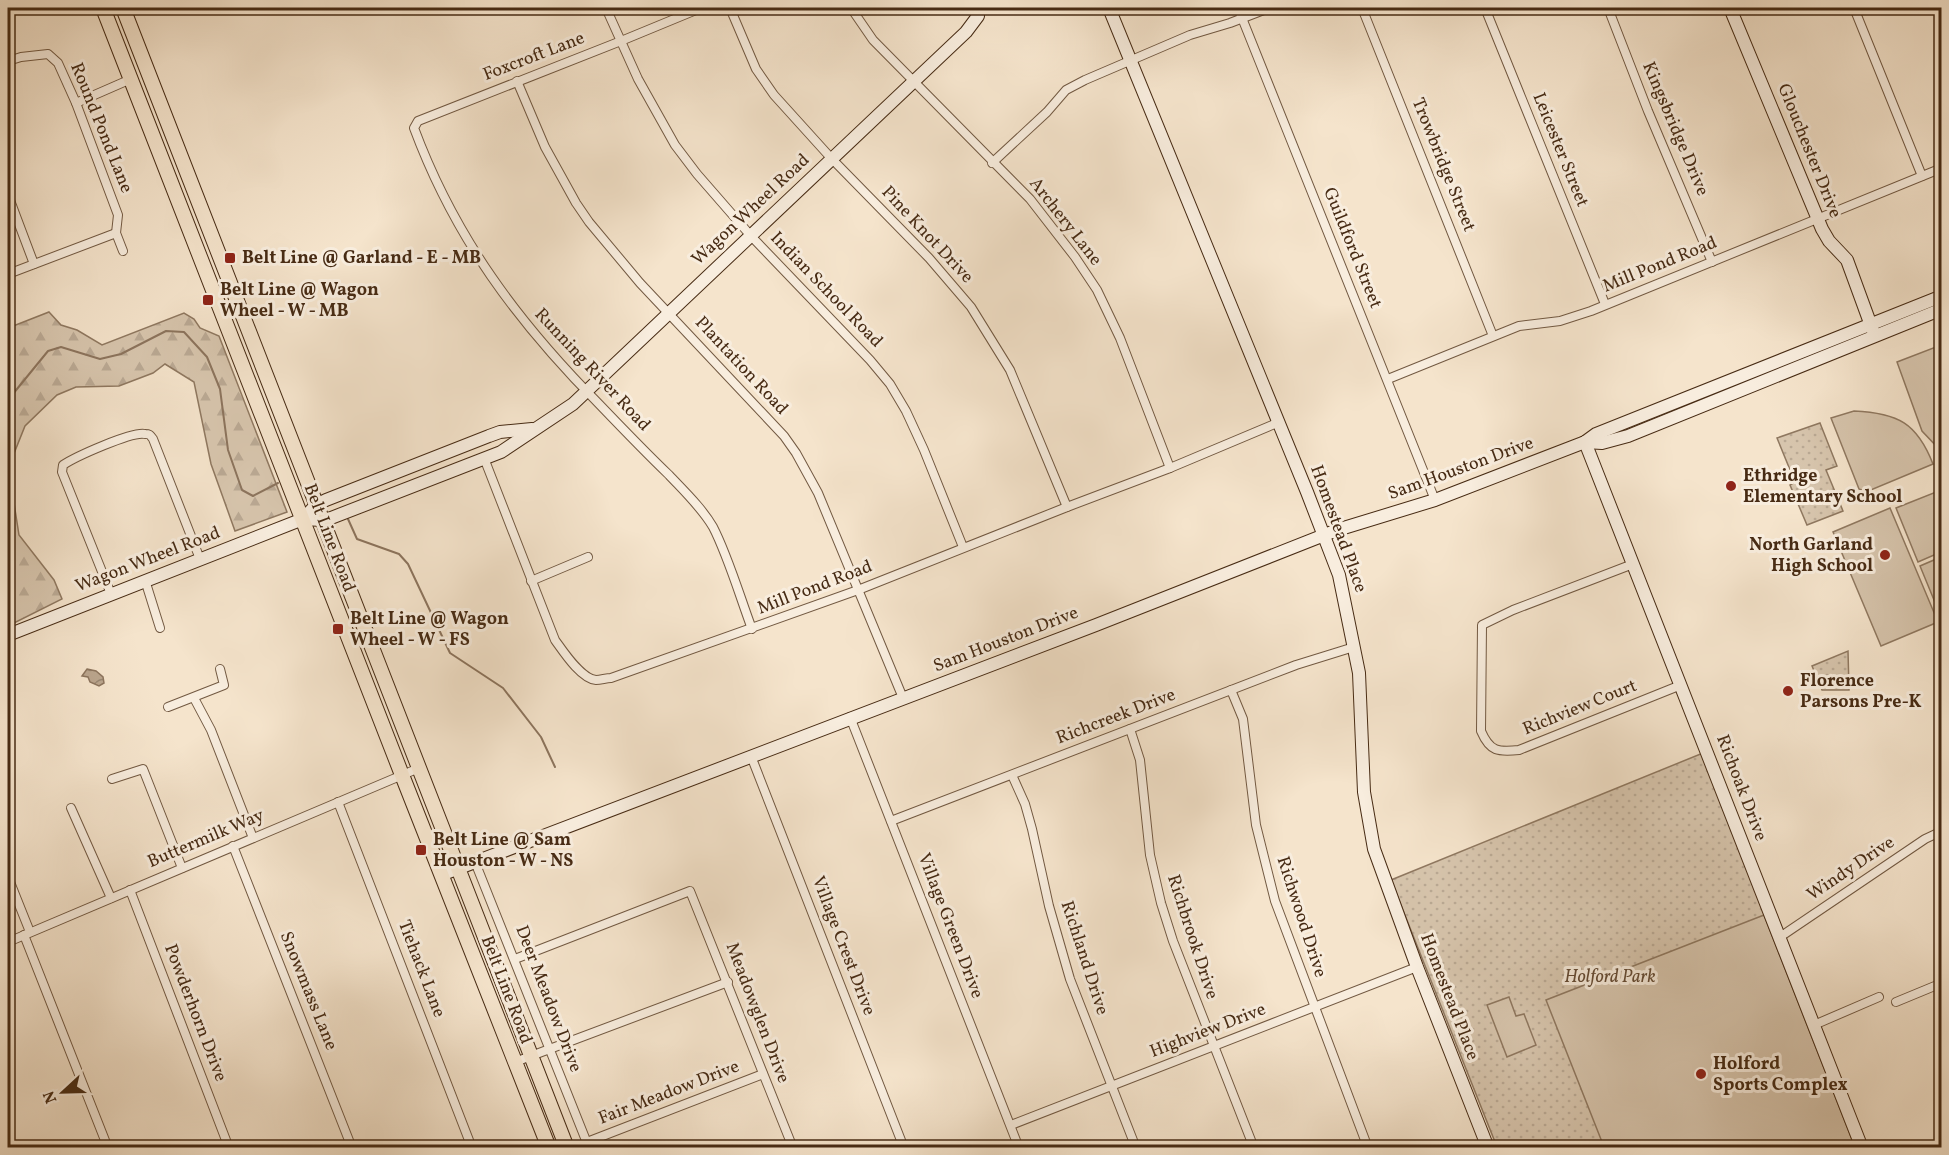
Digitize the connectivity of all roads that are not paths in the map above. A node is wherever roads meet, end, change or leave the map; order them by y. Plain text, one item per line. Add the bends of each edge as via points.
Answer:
1 (103, 8) edge
2 (123, 8) edge
3 (606, 8) edge
4 (701, 8) edge
5 (730, 8) edge
6 (851, 8) edge
7 (977, 8) edge
8 (1109, 8) edge
9 (1238, 8) edge
10 (1269, 8) edge
11 (1362, 8) edge
12 (1485, 8) edge
13 (1608, 8) edge
14 (1730, 8) edge
15 (1854, 8) edge
16 (1243, 18) junction
17 (621, 42) junction
18 (1130, 60) junction
19 (8, 61) edge
20 (148, 73) junction
21 (131, 79) junction
22 (517, 81) junction
23 (913, 81) junction
24 (76, 103) junction
25 (414, 128) joint
26 (831, 158) junction
27 (992, 163) junction
28 (1941, 168) edge
29 (1922, 176) junction
30 (191, 184) junction
31 (174, 190) junction
32 (8, 195) edge
33 (1818, 218) junction
34 (116, 233) junction
35 (751, 236) junction
36 (123, 251) dead end
37 (218, 254) junction
38 (201, 260) junction
39 (1712, 262) junction
40 (34, 264) junction
41 (8, 274) edge
42 (1941, 296) edge
43 (1605, 304) junction
44 (1941, 309) edge
45 (668, 312) junction
46 (1873, 330) junction
47 (1493, 336) junction
48 (1388, 379) junction
49 (586, 391) junction
50 (1277, 423) junction
51 (536, 429) junction
52 (477, 441) junction
53 (1585, 442) junction
54 (484, 458) junction
55 (1170, 468) junction
56 (369, 483) junction
57 (1435, 500) junction
58 (375, 501) junction
59 (316, 505) junction
60 (1066, 507) junction
61 (303, 519) junction
62 (322, 520) junction
63 (1324, 535) junction
64 (963, 547) junction
65 (588, 557) dead end
66 (200, 559) junction
67 (1633, 564) junction
68 (145, 580) junction
69 (531, 581) junction
70 (858, 590) junction
71 (111, 594) junction
72 (160, 628) dead end
73 (752, 629) junction
74 (8, 635) edge
75 (367, 636) junction
76 (350, 643) junction
77 (1354, 647) junction
78 (220, 669) dead end
79 (1680, 685) junction
80 (1231, 690) junction
81 (194, 698) junction
82 (903, 698) junction
83 (168, 707) dead end
84 (850, 717) junction
85 (1130, 729) junction
86 (751, 756) junction
87 (418, 768) junction
88 (402, 775) junction
89 (1012, 775) junction
90 (112, 779) dead end
91 (338, 802) junction
92 (71, 808) dead end
93 (891, 821) junction
94 (1941, 831) edge
95 (253, 838) junction
96 (232, 846) junction
97 (476, 862) junction
98 (182, 868) junction
99 (458, 869) junction
100 (441, 875) junction
101 (8, 880) edge
102 (130, 890) junction
103 (111, 898) junction
104 (27, 933) junction
105 (1779, 937) junction
106 (8, 942) edge
107 (515, 959) junction
108 (1417, 967) junction
109 (728, 982) junction
110 (1941, 983) edge
111 (1879, 997) dead end
112 (1896, 1002) dead end
113 (1314, 1007) junction
114 (1814, 1025) junction
115 (1214, 1046) junction
116 (549, 1049) junction
117 (531, 1056) junction
118 (515, 1062) junction
119 (763, 1074) junction
120 (1112, 1086) junction
121 (1011, 1125) junction
122 (588, 1145) edge
123 (108, 1148) edge
124 (229, 1148) edge
125 (352, 1148) edge
126 (472, 1148) edge
127 (549, 1148) edge
128 (567, 1148) edge
129 (793, 1148) edge
130 (903, 1148) edge
131 (1019, 1148) edge
132 (1136, 1148) edge
133 (1254, 1148) edge
134 (1368, 1148) edge
135 (1488, 1148) edge
136 (1862, 1148) edge

1 - 21 main road, Belt Line Road
2 - 20 main road, Belt Line Road
3 - 17 street, Indian School Road
4 - 17 street, Foxcroft Lane
5 - 26 street, Pine Knot Drive via 756,69
6 - 23 street, Archery Lane via 873,40
7 - 23 street, Wagon Wheel Road via 974,23
8 - 18 street, Homestead Place
9 - 16 street, Guildford Street
10 - 16 street
11 - 47 street, Trowbridge Street
12 - 43 street, Leicester Street
13 - 39 street, Kingsbridge Drive
14 - 33 street, Glouchester Drive
15 - 29 street
16 - 18 street
16 - 48 street, Guildford Street
17 - 22 street, Foxcroft Lane
17 - 35 street, Indian School Road via 675,145
18 - 27 street via 1066,90
18 - 50 street, Homestead Place
19 - 24 street, Round Pond Lane via 48,54 58,63
20 - 21 main road
20 - 30 main road, Belt Line Road
21 - 24 street
21 - 31 main road, Belt Line Road
22 - 25 street, Foxcroft Lane via 417,121
22 - 45 street, Plantation Road via 544,147 576,203 620,260
23 - 26 street, Wagon Wheel Road
23 - 27 street, Archery Lane
24 - 34 street, Round Pond Lane via 118,215
25 - 49 street, Running River Road via 444,199 484,268 529,328
26 - 35 street, Wagon Wheel Road
26 - 60 street, Pine Knot Drive via 929,258 971,308 1010,370
27 - 55 street, Archery Lane via 1030,199 1097,290 1120,338
28 - 29 street, Mill Pond Road
29 - 33 street, Mill Pond Road
30 - 31 main road
30 - 37 main road, Belt Line Road
31 - 38 main road, Belt Line Road
32 - 40 street
33 - 39 street, Mill Pond Road
33 - 46 street, Glouchester Drive via 1828,241 1846,260
34 - 36 street, Round Pond Lane
34 - 40 street
35 - 45 street, Wagon Wheel Road
35 - 64 street, Indian School Road via 890,384 924,450
37 - 38 main road
37 - 59 main road, Belt Line Road
38 - 61 main road, Belt Line Road
39 - 43 street, Mill Pond Road
40 - 41 street
42 - 46 street, Sam Houston Drive
43 - 47 street, Mill Pond Road via 1560,321 1527,324
44 - 46 street, Sam Houston Drive
45 - 49 street, Wagon Wheel Road
45 - 70 street, Plantation Road via 796,453 818,493
46 - 53 street, Sam Houston Drive via 1596,434
47 - 48 street, Mill Pond Road
48 - 57 street, Guildford Street
49 - 51 street, Wagon Wheel Road
49 - 73 street, Running River Road via 686,493 712,526
50 - 55 street, Mill Pond Road
50 - 63 street, Homestead Place
51 - 52 street, Wagon Wheel Road via 500,432
51 - 54 street, Wagon Wheel Road via 501,452
52 - 54 street
52 - 56 street, Wagon Wheel Road
53 - 57 street, Sam Houston Drive
53 - 67 street, Richoak Drive
54 - 58 street, Wagon Wheel Road
54 - 69 street, Mill Pond Road
55 - 60 street, Mill Pond Road
56 - 58 street
56 - 59 street, Wagon Wheel Road
57 - 63 street, Sam Houston Drive
58 - 62 street, Wagon Wheel Road
59 - 61 street, Wagon Wheel Road
59 - 62 main road, Belt Line Road
60 - 64 street, Mill Pond Road
61 - 62 street, Wagon Wheel Road
61 - 66 street, Wagon Wheel Road
61 - 76 main road, Belt Line Road
62 - 75 main road, Belt Line Road
63 - 77 street, Homestead Place via 1342,588
63 - 82 street, Sam Houston Drive
64 - 70 street, Mill Pond Road
65 - 69 street
66 - 68 street, Wagon Wheel Road
66 - 71 street via 149,434 137,434 78,457 63,465 62,472
67 - 79 street, Richoak Drive
67 - 79 street, Richview Court via 1513,610 1482,626 1481,731 1489,746 1502,752 1519,750
68 - 71 street, Wagon Wheel Road
68 - 72 street
69 - 73 street, Mill Pond Road via 555,639 586,677 596,680
70 - 73 street, Mill Pond Road
70 - 82 street, Plantation Road
71 - 74 street, Wagon Wheel Road
75 - 76 main road
75 - 87 main road, Belt Line Road
76 - 88 main road, Belt Line Road
77 - 80 street, Richcreek Drive
77 - 108 street, Homestead Place via 1364,792 1374,849
78 - 81 street via 224,685
79 - 105 street, Richoak Drive
80 - 85 street, Richcreek Drive
80 - 113 street, Richwood Drive via 1243,719 1265,868
81 - 83 street
81 - 95 street via 211,730
82 - 84 street, Sam Houston Drive
84 - 86 street, Sam Houston Drive
84 - 93 street, Village Green Drive
85 - 89 street, Richcreek Drive
85 - 115 street, Richbrook Drive via 1140,760 1150,855 1161,903
86 - 97 street, Sam Houston Drive
86 - 130 street, Village Crest Drive
87 - 88 street, Buttermilk Way
87 - 99 main road, Belt Line Road
88 - 91 street, Buttermilk Way
88 - 100 main road, Belt Line Road
89 - 93 street, Richcreek Drive
89 - 120 street, Richland Drive via 1032,829 1060,948
90 - 98 street via 143,769
91 - 95 street, Buttermilk Way
91 - 126 street, Tiehack Lane
92 - 103 street
93 - 121 street, Village Green Drive
94 - 105 street, Windy Drive
95 - 96 street, Buttermilk Way
96 - 98 street, Buttermilk Way
96 - 125 street, Snowmass Lane
97 - 99 street, Sam Houston Drive
97 - 107 street, Deer Meadow Drive
98 - 102 street, Buttermilk Way
99 - 100 street, Sam Houston Drive
99 - 117 main road, Belt Line Road
100 - 118 main road, Belt Line Road
101 - 104 street
102 - 103 street, Buttermilk Way
102 - 124 street, Powderhorn Drive
103 - 104 street, Buttermilk Way
104 - 106 street, Buttermilk Way
104 - 123 street
105 - 114 street, Richoak Drive
107 - 109 street, Meadowglen Drive via 690,891
107 - 116 street, Deer Meadow Drive
108 - 113 street, Highview Drive
108 - 135 street, Homestead Place
109 - 116 street
109 - 119 street, Meadowglen Drive
110 - 112 street
111 - 114 street
113 - 115 street, Highview Drive
113 - 134 street, Richwood Drive
114 - 136 street, Richoak Drive
115 - 120 street, Highview Drive
115 - 133 street, Richbrook Drive
116 - 117 street
116 - 122 street, Deer Meadow Drive
117 - 118 street
117 - 128 main road, Belt Line Road
118 - 127 main road, Belt Line Road
119 - 122 street, Fair Meadow Drive
119 - 129 street, Meadowglen Drive
120 - 121 street, Highview Drive
120 - 132 street, Richland Drive
121 - 131 street, Village Green Drive

